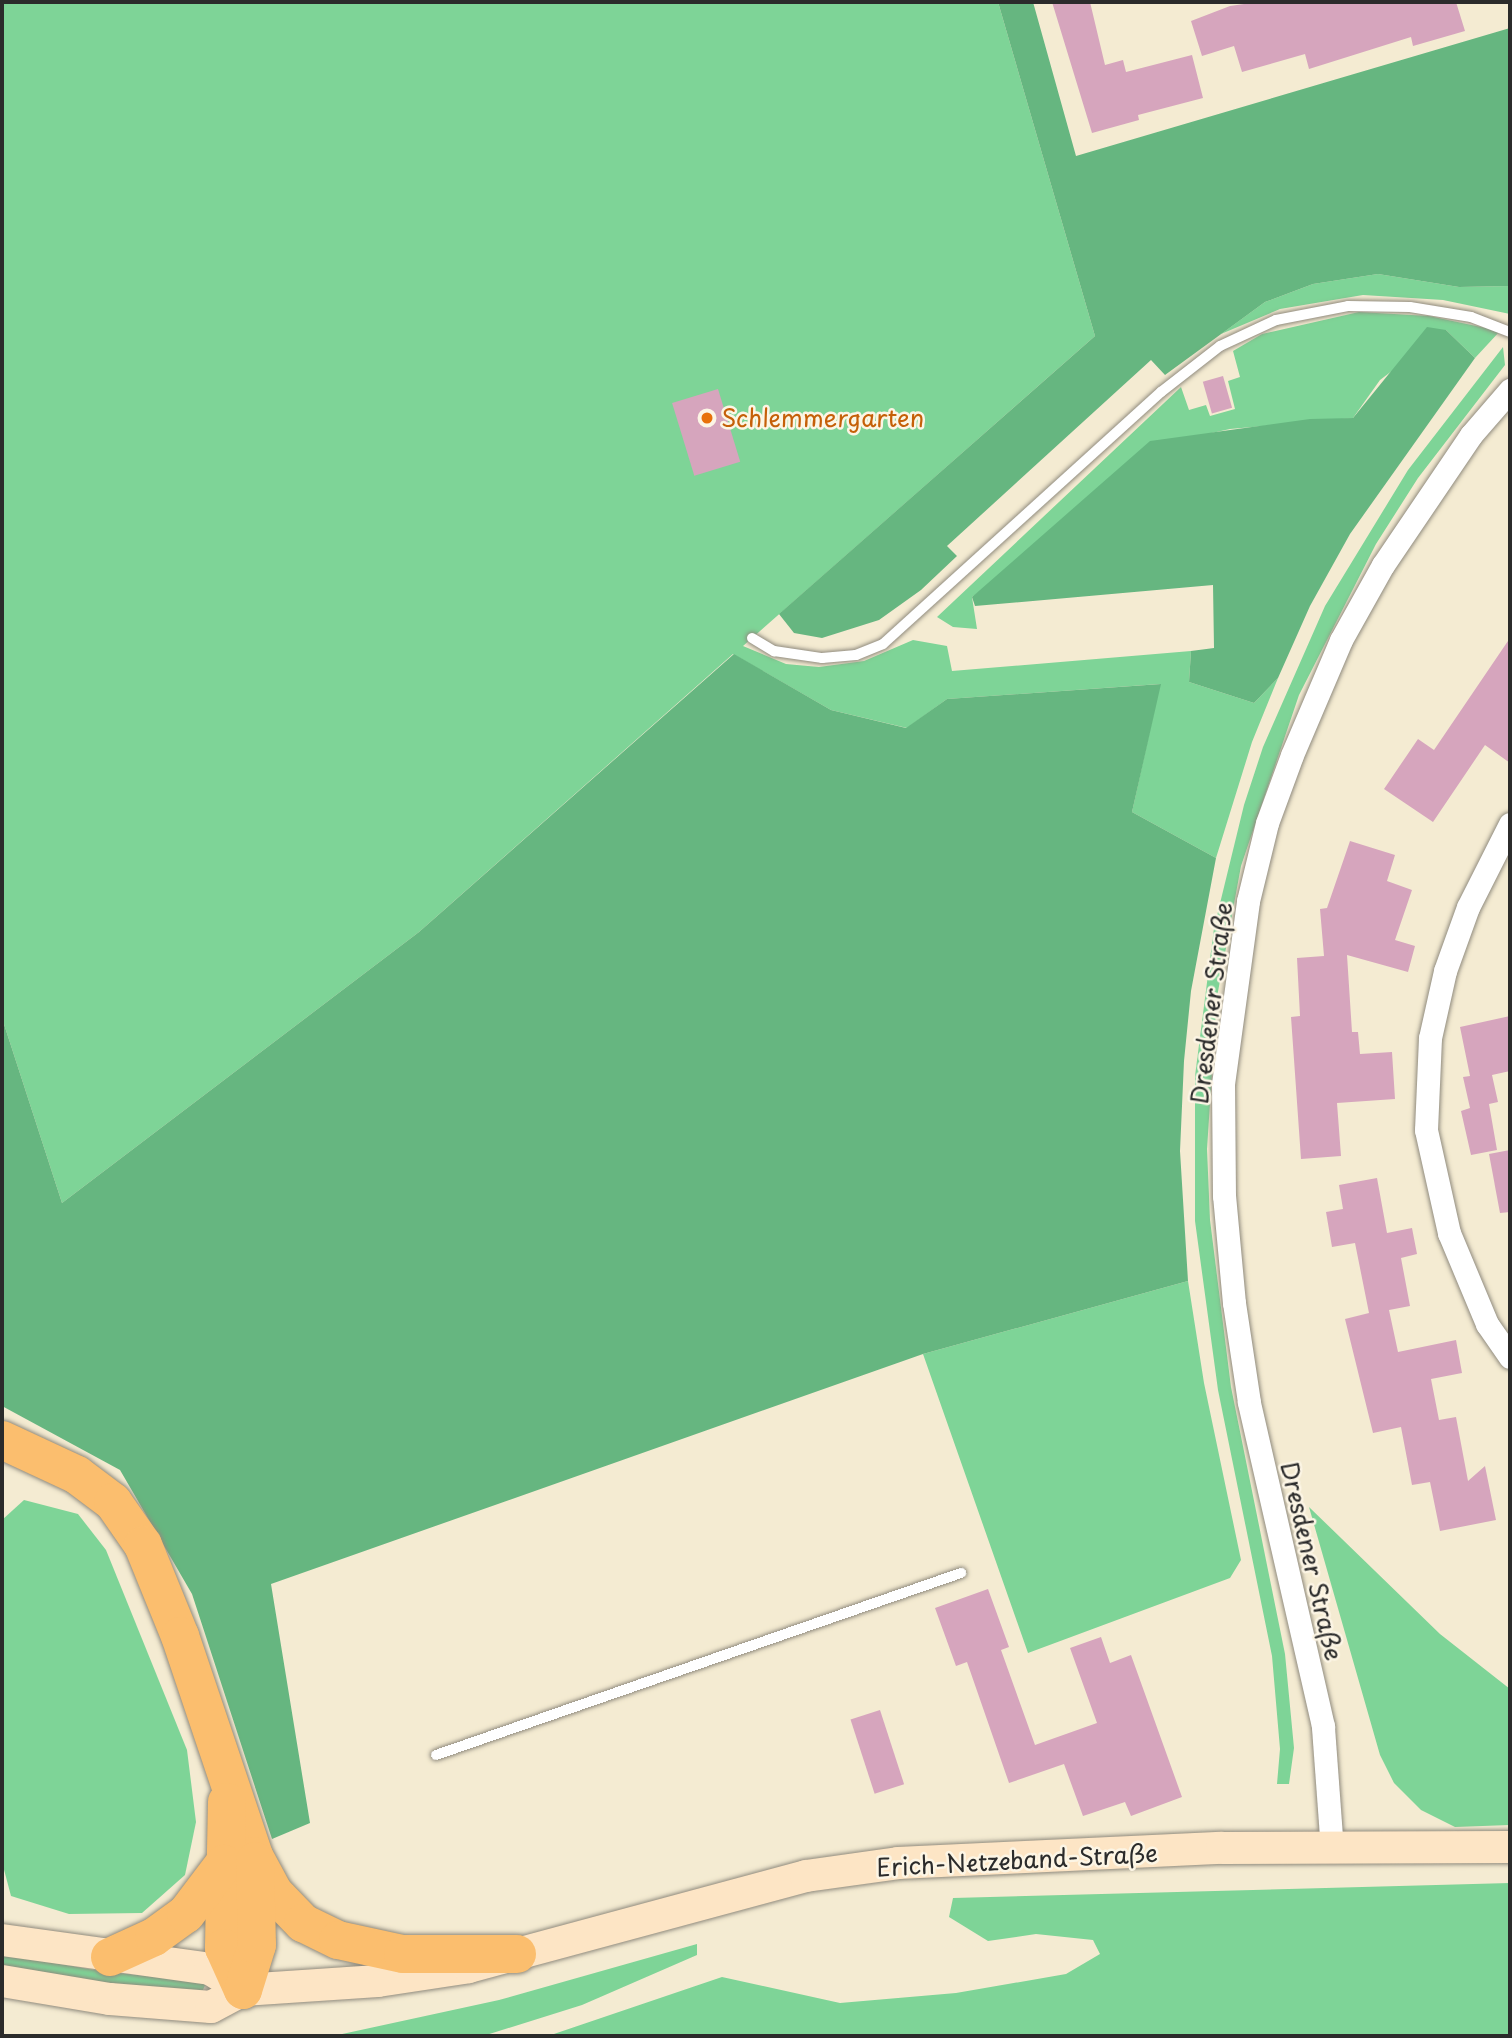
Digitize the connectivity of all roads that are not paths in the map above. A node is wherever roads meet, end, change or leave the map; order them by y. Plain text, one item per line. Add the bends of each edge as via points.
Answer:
1 (1510, 332) edge
2 (1510, 390) edge
3 (752, 638) dead end
4 (1510, 824) edge
5 (1510, 1357) edge
6 (2, 1440) edge
7 (49, 1465) junction
8 (2, 1473) edge
9 (961, 1573) dead end
10 (436, 1755) dead end
11 (1510, 1847) edge
12 (1332, 1850) junction
13 (239, 1860) junction
14 (2, 1940) edge
15 (517, 1954) junction
16 (110, 1957) junction
17 (2, 1981) edge
18 (243, 1990) junction

1 - 3 lane via 1471,317 1410,307 1348,306 1276,320 1220,346 1161,392 883,644 856,655 822,658 774,652
2 - 12 street, Dresdener Straße via 1471,435 1383,565 1341,640 1292,755 1267,823 1248,901 1223,1084 1223,1196 1234,1303 1249,1402 1323,1726
4 - 5 street via 1468,907 1445,971 1430,1038 1426,1130 1449,1233 1487,1324
6 - 7 highway
7 - 8 highway
7 - 13 highway via 77,1475 113,1502 143,1545 180,1636 228,1782
9 - 10 lane
11 - 12 street, Erich-Netzeband-Straße
12 - 15 street, Erich-Netzeband-Straße via 1222,1848 898,1863 806,1876
13 - 15 highway via 303,1923 338,1940 403,1954
13 - 16 highway via 179,1920
13 - 18 highway via 224,1948
14 - 16 street
15 - 18 street, Erich-Netzeband-Straße via 378,1981
16 - 18 street via 210,1969
17 - 18 street via 110,1999 211,2007

